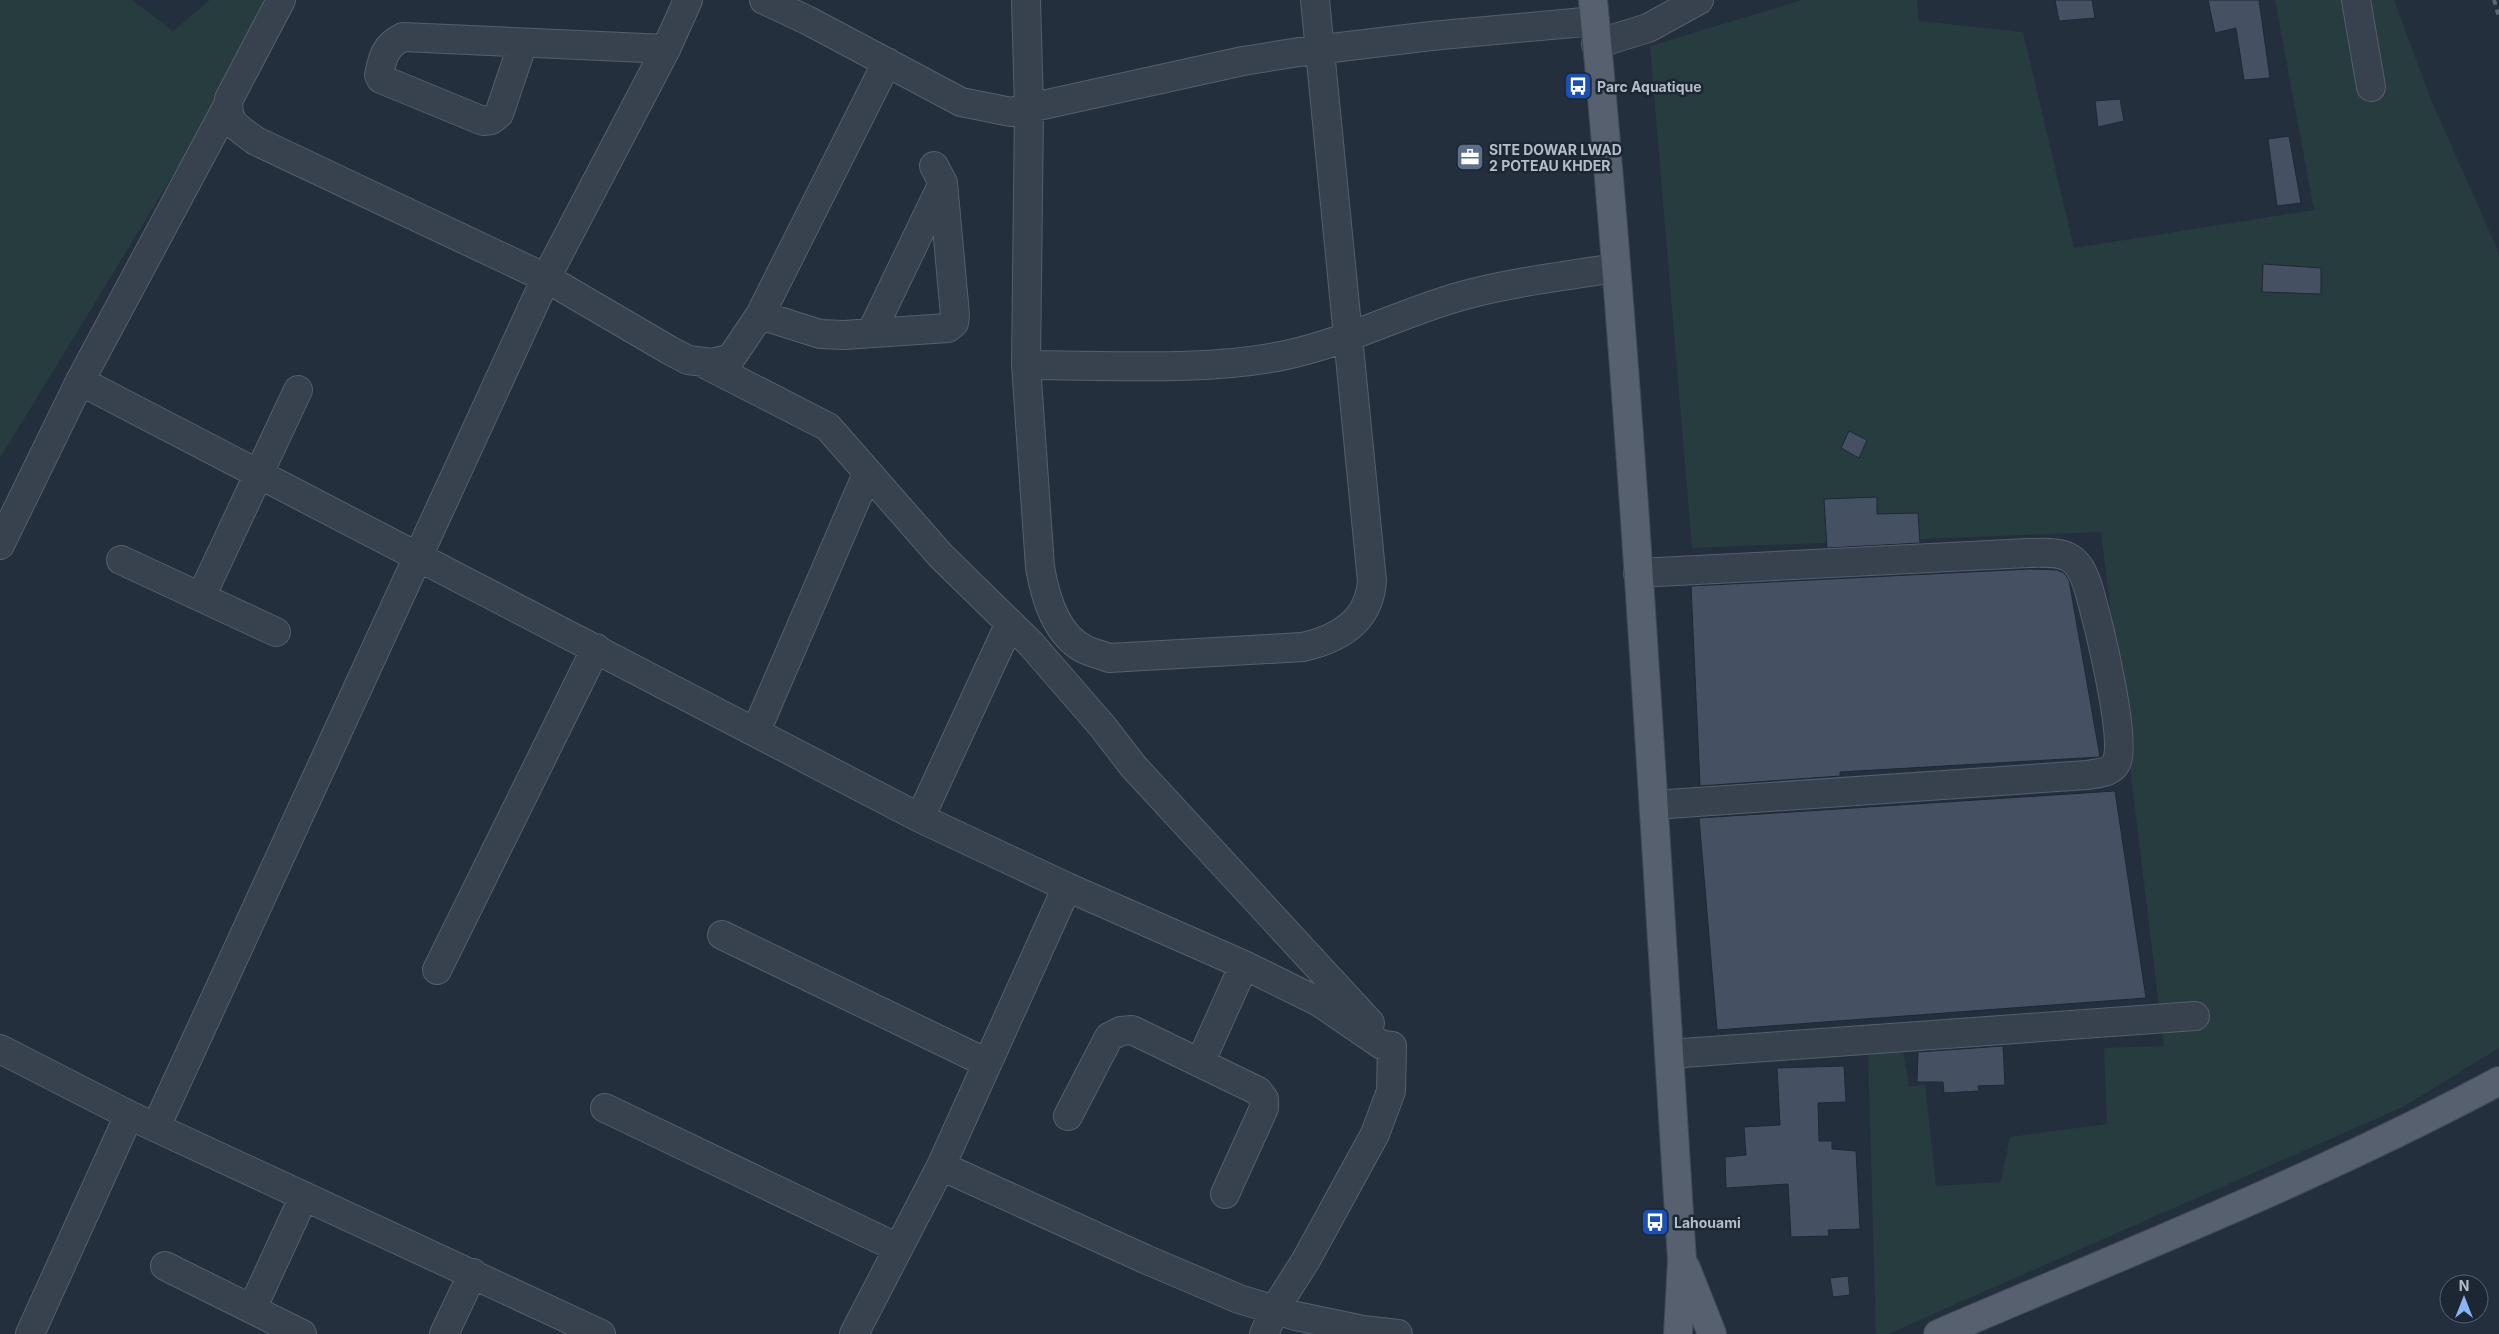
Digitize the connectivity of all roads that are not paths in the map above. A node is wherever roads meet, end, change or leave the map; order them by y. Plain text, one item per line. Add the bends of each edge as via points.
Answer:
1 (281, 0) edge
2 (688, 0) edge
3 (764, 0) edge
4 (1026, 0) edge
5 (1315, 0) edge
6 (1699, 0) edge
7 (2356, 0) edge
8 (1596, 13) edge
9 (523, 43) junction
10 (666, 49) junction
11 (1319, 50) junction
12 (887, 62) junction
13 (2371, 87) dead end
14 (228, 105) junction
15 (1029, 109) junction
16 (1614, 268) junction
17 (546, 278) junction
18 (760, 315) junction
19 (871, 333) junction
20 (1347, 337) junction
21 (701, 362) junction
22 (1026, 365) junction
23 (80, 381) junction
24 (298, 390) dead end
25 (259, 473) junction
26 (867, 474) junction
27 (0, 545) edge
28 (420, 556) junction
29 (121, 560) dead end
30 (1638, 572) junction
31 (200, 597) junction
32 (1010, 623) junction
33 (276, 632) dead end
34 (596, 648) junction
35 (756, 731) junction
36 (1654, 805) junction
37 (920, 818) junction
38 (1067, 887) junction
39 (722, 935) dead end
40 (1244, 965) junction
41 (437, 970) dead end
42 (2195, 1016) dead end
43 (1392, 1046) junction
44 (0, 1049) edge
45 (1669, 1054) junction
46 (987, 1063) junction
47 (1200, 1063) junction
48 (2499, 1081) edge
49 (605, 1108) dead end
50 (129, 1115) junction
51 (1068, 1116) dead end
52 (156, 1127) junction
53 (940, 1166) junction
54 (1225, 1194) dead end
55 (304, 1196) junction
56 (898, 1248) junction
57 (1682, 1260) junction
58 (165, 1266) dead end
59 (473, 1273) junction
60 (252, 1309) junction
61 (1275, 1309) junction
62 (30, 1334) edge
63 (302, 1334) edge
64 (444, 1334) edge
65 (601, 1334) edge
66 (854, 1334) edge
67 (1264, 1334) edge
68 (1398, 1334) edge
69 (1678, 1334) edge
70 (1712, 1334) edge
71 (1938, 1334) edge

1 - 14 street
2 - 10 street
3 - 12 street
4 - 15 street
5 - 11 street
6 - 8 street via 1648,28
7 - 13 street
8 - 11 street
8 - 16 main road
9 - 9 street via 403,37 391,43 386,50 379,74 381,79 483,121 491,120 499,114
9 - 10 street
10 - 17 street
11 - 15 street via 1243,61
11 - 20 street
12 - 15 street via 961,102 1011,112
12 - 18 street
14 - 17 street via 231,120 256,141
14 - 23 street
15 - 22 street
16 - 20 street via 1532,280 1466,295 1401,315
16 - 30 main road
17 - 21 street via 669,350 688,360
17 - 28 street
18 - 19 street via 820,334
18 - 21 street via 731,358 712,364
19 - 19 street via 938,175 954,323 948,328
20 - 22 street via 1288,355 1230,363
20 - 22 street via 1372,582 1370,597 1364,610 1342,632 1303,647 1109,658 1085,650 1066,634 1044,591 1040,567
21 - 26 street via 828,427
23 - 25 street
23 - 27 street
24 - 25 street
25 - 28 street
25 - 31 street
26 - 32 street via 941,556
26 - 35 street
28 - 34 street
28 - 52 street
29 - 31 street
30 - 36 main road
30 - 36 street via 2018,553 2066,554 2084,573 2089,590 2115,711 2118,743 2117,762 2113,768 2087,775
31 - 33 street
32 - 37 street
32 - 43 street via 1080,700 1133,766
34 - 35 street
34 - 41 street
35 - 37 street
36 - 45 main road
37 - 38 street
38 - 40 street
38 - 46 street
39 - 46 street
40 - 43 street via 1319,1002 1382,1044
40 - 47 street
42 - 45 street
43 - 61 street via 1391,1091 1375,1134 1311,1252
44 - 50 street
45 - 57 main road
46 - 53 street
47 - 51 street via 1132,1030 1121,1031 1109,1037
47 - 54 street via 1258,1091 1264,1099 1264,1108
48 - 71 main road via 2256,1200
49 - 56 street
50 - 52 street
50 - 62 street
52 - 55 street
53 - 56 street
53 - 61 street via 1145,1259 1239,1298
55 - 59 street
55 - 60 street
56 - 66 street
57 - 69 main road
57 - 70 main road
58 - 60 street
59 - 64 street
59 - 65 street
60 - 63 street
61 - 67 street
61 - 68 street via 1363,1330

